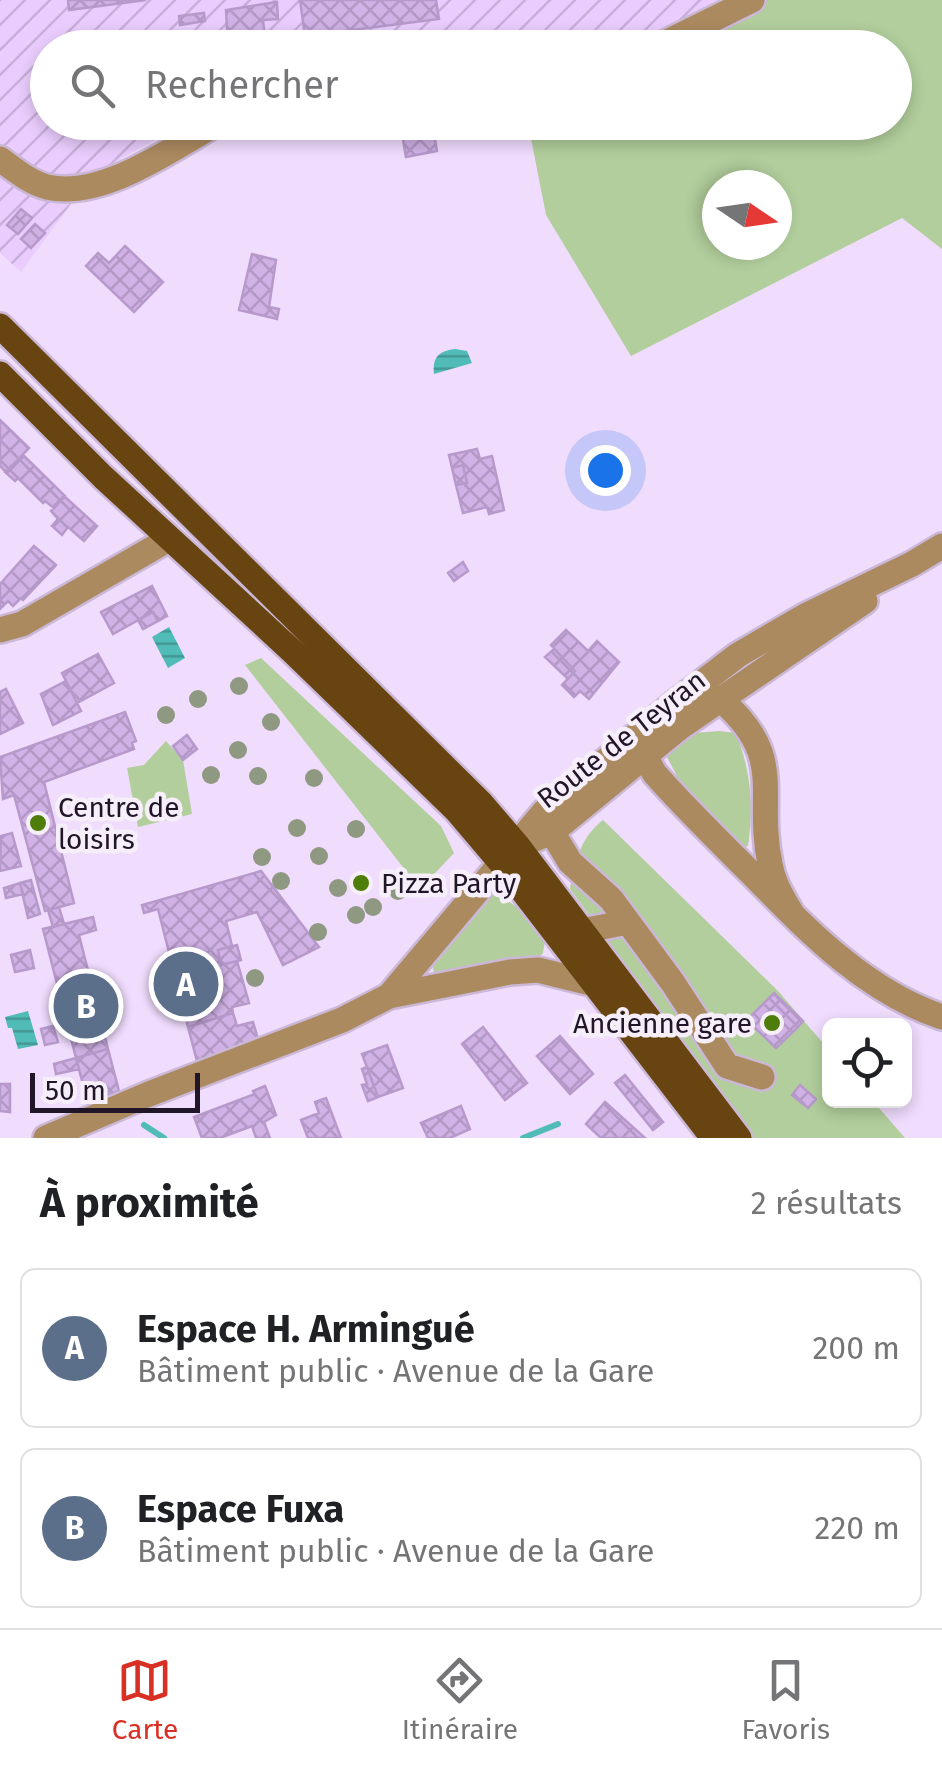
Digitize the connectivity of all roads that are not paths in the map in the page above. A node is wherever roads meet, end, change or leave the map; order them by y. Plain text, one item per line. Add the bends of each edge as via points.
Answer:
1 (752, 0) edge
2 (692, 30) edge
3 (184, 140) edge
4 (0, 160) edge
5 (0, 326) edge
6 (0, 374) edge
7 (169, 538) junction
8 (942, 546) edge
9 (912, 564) junction
10 (0, 630) edge
11 (720, 700) junction
12 (670, 707) junction
13 (644, 758) junction
14 (552, 832) junction
15 (510, 854) junction
16 (792, 914) junction
17 (628, 922) junction
18 (582, 931) junction
19 (594, 984) junction
20 (389, 996) junction
21 (942, 1018) edge
22 (762, 1077) dead end
23 (46, 1138) edge
24 (713, 1138) edge
25 (738, 1138) edge

1 - 2 street
3 - 4 street via 95,186 36,184
5 - 15 main road via 481,803
6 - 7 main road
7 - 10 street via 22,624
7 - 15 main road
8 - 9 street, Route de Teyran
9 - 11 street, Route de Teyran
9 - 12 street, Route de Teyran via 805,616
11 - 12 street via 698,696
11 - 13 street, Route de Teyran
11 - 16 street via 757,741 765,761 769,863
12 - 13 street via 648,734
12 - 15 street, Route de Teyran via 544,812
13 - 14 street, Route de Teyran
13 - 16 street
14 - 15 street, Route de Teyran
14 - 17 street via 570,862
15 - 18 main road
15 - 19 main road
15 - 20 street
16 - 21 street via 861,976
17 - 18 street
17 - 22 street via 727,1066
18 - 25 main road
19 - 20 street via 538,970
19 - 24 main road
20 - 23 street

